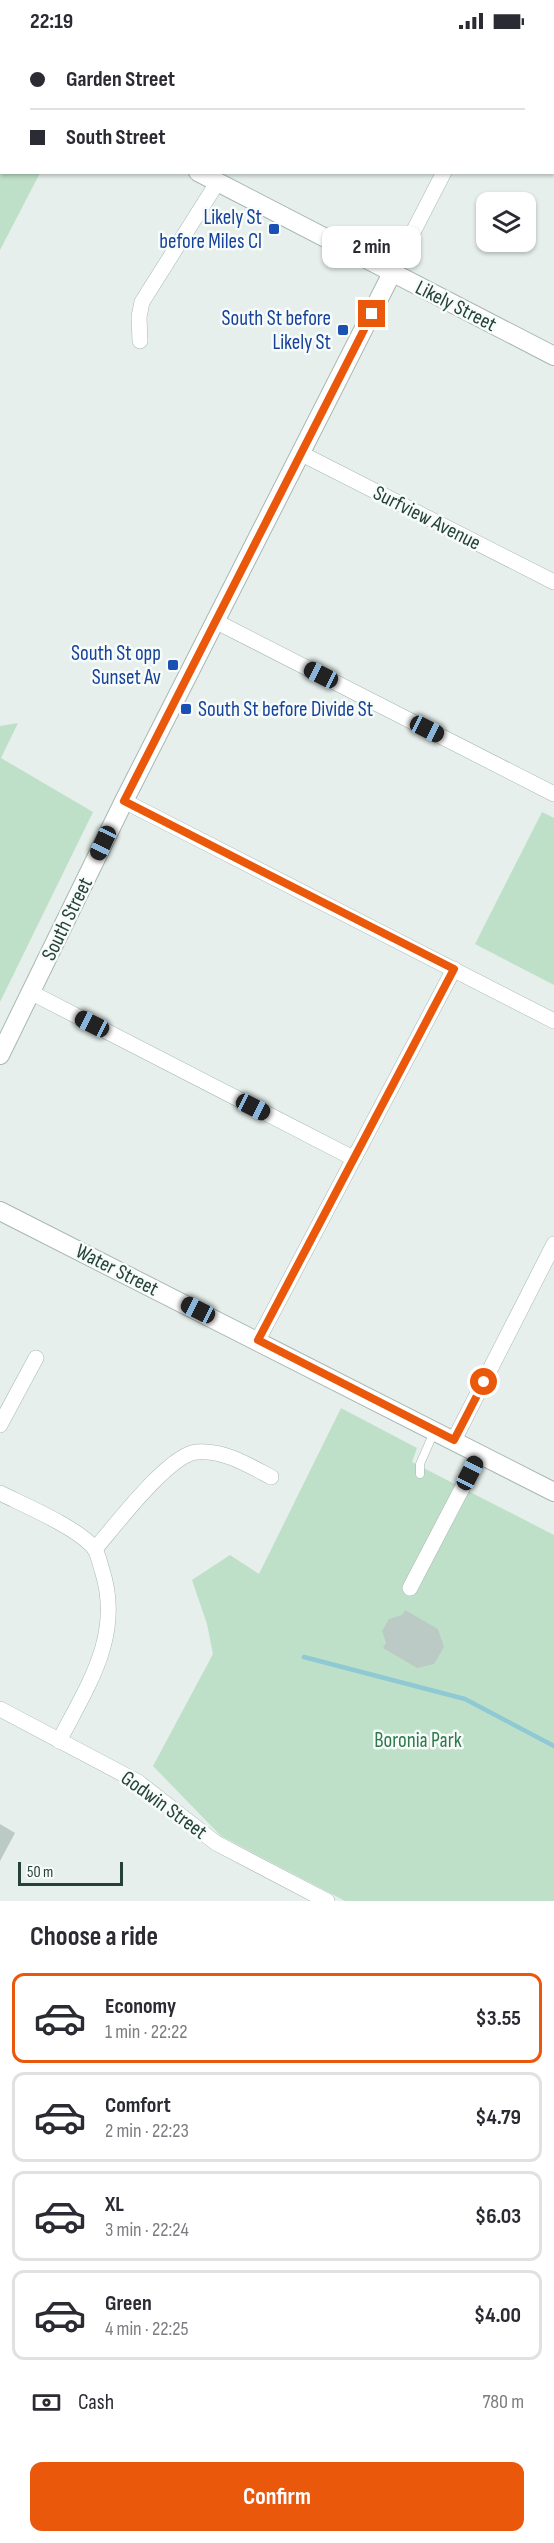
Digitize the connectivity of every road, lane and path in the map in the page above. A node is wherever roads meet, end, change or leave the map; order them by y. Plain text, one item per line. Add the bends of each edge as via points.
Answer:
1 (202, 174) edge
2 (443, 174) edge
3 (218, 183) junction
4 (392, 273) junction
5 (140, 341) dead end
6 (554, 356) edge
7 (300, 453) junction
8 (554, 582) edge
9 (215, 621) junction
10 (554, 794) edge
11 (124, 801) junction
12 (454, 969) junction
13 (32, 993) junction
14 (554, 1021) edge
15 (0, 1055) edge
16 (353, 1158) junction
17 (0, 1211) edge
18 (554, 1246) edge
19 (258, 1340) junction
20 (36, 1358) dead end
21 (0, 1425) edge
22 (435, 1431) junction
23 (454, 1440) junction
24 (480, 1454) junction
25 (420, 1474) dead end
26 (271, 1477) dead end
27 (554, 1492) edge
28 (0, 1493) edge
29 (95, 1549) junction
30 (410, 1588) dead end
31 (0, 1709) edge
32 (59, 1741) junction
33 (327, 1901) edge

1 - 3 street, Likely Street
2 - 4 street, South Street
3 - 4 street, Likely Street
3 - 5 street via 142,302
4 - 6 street, Likely Street
4 - 7 street, South Street
7 - 8 street, Surfview Avenue
7 - 9 street, South Street
9 - 10 street
9 - 11 street, South Street
11 - 12 street
11 - 13 street, South Street
12 - 14 street
12 - 16 street
13 - 15 street, South Street
13 - 16 street
16 - 19 street
17 - 19 street, Water Street
18 - 23 street
19 - 22 street, Water Street
20 - 21 street
22 - 23 street, Water Street
22 - 25 lane via 420,1464
23 - 24 street, Water Street
24 - 27 street, Water Street
24 - 30 street
26 - 29 street via 231,1456 195,1451 163,1470
28 - 29 street via 67,1529
29 - 32 street via 105,1580 110,1617 102,1657
31 - 32 street, Godwin Street
32 - 33 street, Godwin Street via 138,1782 216,1843

